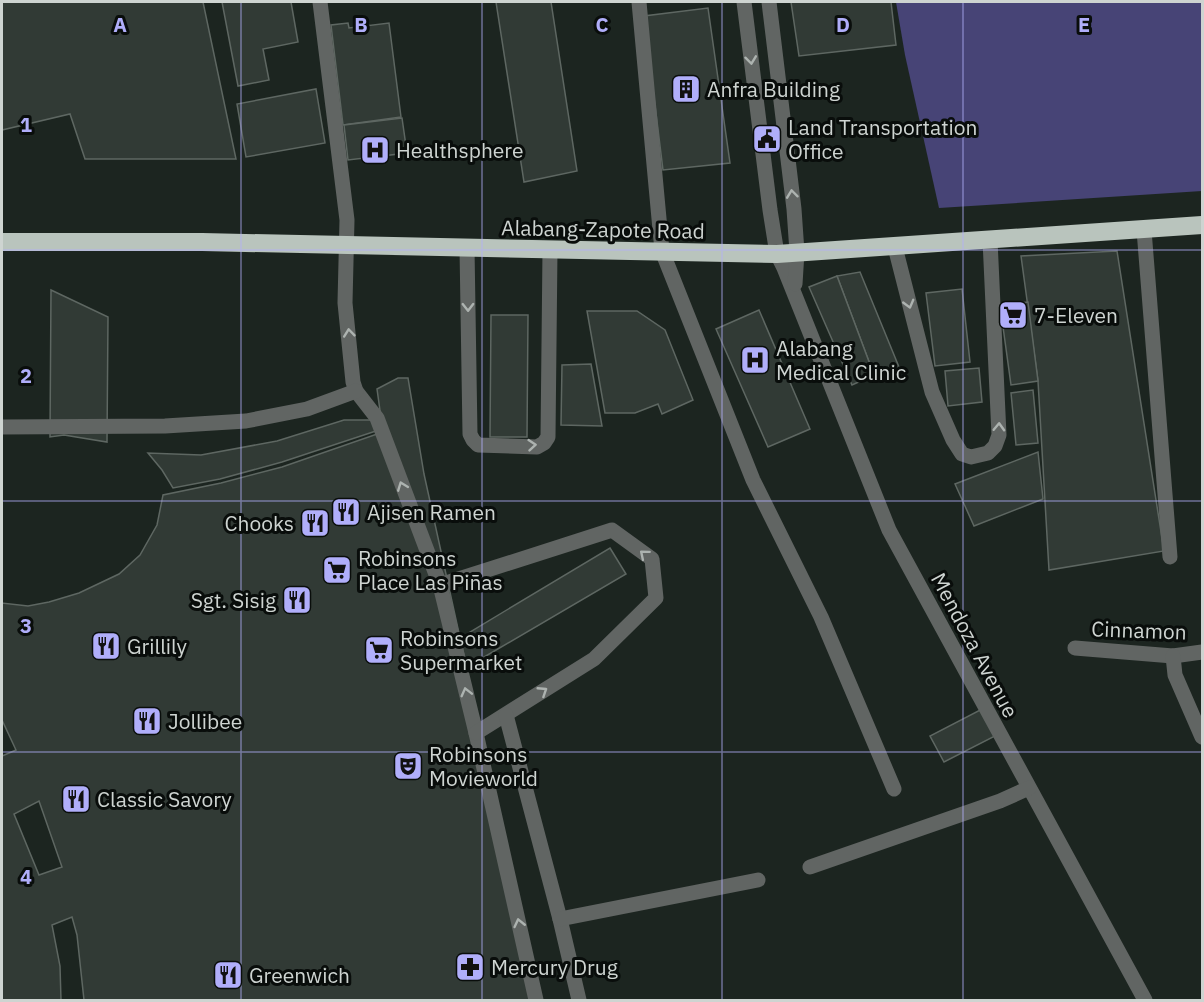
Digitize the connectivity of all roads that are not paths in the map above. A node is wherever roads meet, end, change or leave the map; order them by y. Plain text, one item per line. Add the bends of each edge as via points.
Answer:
1 (320, 2) edge
2 (639, 2) edge
3 (744, 2) edge
4 (769, 2) edge
5 (1203, 225) edge
6 (1144, 230) junction
7 (990, 240) junction
8 (2, 242) edge
9 (345, 246) junction
10 (895, 247) junction
11 (467, 248) junction
12 (550, 250) junction
13 (662, 251) junction
14 (797, 252) junction
15 (777, 254) junction
16 (795, 296) junction
17 (356, 391) junction
18 (2, 427) edge
19 (1170, 557) dead end
20 (440, 585) junction
21 (1075, 648) dead end
22 (1203, 652) edge
23 (1173, 656) junction
24 (506, 715) junction
25 (476, 734) junction
26 (1203, 737) edge
27 (894, 789) dead end
28 (1029, 789) junction
29 (810, 867) dead end
30 (758, 880) dead end
31 (560, 920) junction
32 (536, 1000) edge
33 (579, 1000) edge
34 (1145, 1000) edge

1 - 9 street via 347,220
2 - 13 street
3 -> 15 street, Mendoza Avenue
14 -> 4 street, Mendoza Avenue
5 - 6 highway, Alabang-Zapote Road
6 - 7 highway, Alabang-Zapote Road
6 - 19 street
7 - 10 highway, Alabang-Zapote Road
10 -> 7 street via 932,392 953,440 962,454 971,457 988,453 999,435
8 - 9 highway, Alabang-Zapote Road
9 - 11 highway, Alabang-Zapote Road
17 -> 9 street via 345,303
10 - 14 highway, Alabang-Zapote Road
11 - 12 highway, Alabang-Zapote Road
11 -> 12 street via 470,434 478,445 537,447 548,437
12 - 13 highway, Alabang-Zapote Road
13 - 15 highway, Alabang-Zapote Road
13 - 27 street via 753,480 821,617
14 - 15 highway, Alabang-Zapote Road
14 - 16 street, Mendoza Avenue
15 - 16 street, Mendoza Avenue
16 - 28 street, Mendoza Avenue via 889,530
17 - 18 street via 307,409 246,422
20 -> 17 street via 377,418
24 -> 20 street via 594,659 656,598 652,559 612,530
25 -> 20 street
21 - 23 street, Cinnamon
22 - 23 street, Cinnamon
23 - 26 street via 1180,691
24 - 25 street
24 - 31 street
32 -> 25 street
28 - 29 street
28 - 34 street, Mendoza Avenue
30 - 31 street
31 - 33 street

